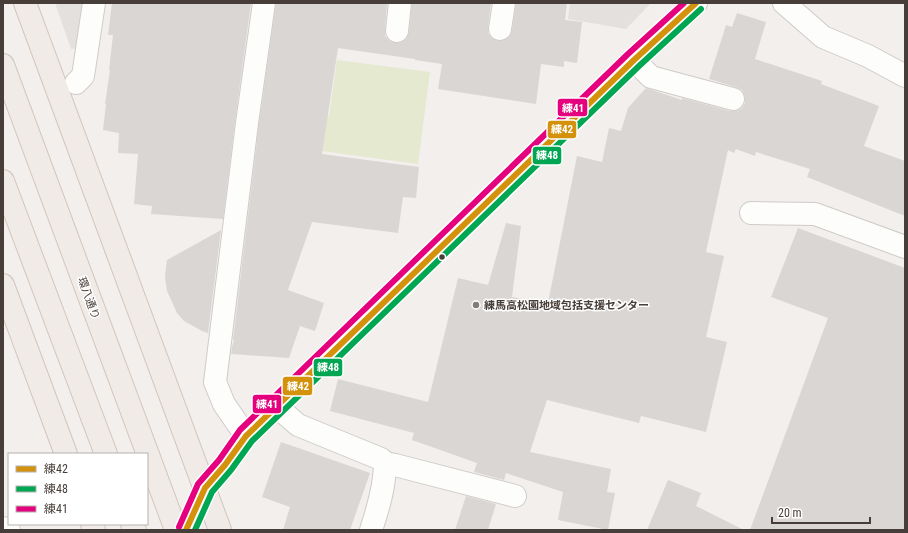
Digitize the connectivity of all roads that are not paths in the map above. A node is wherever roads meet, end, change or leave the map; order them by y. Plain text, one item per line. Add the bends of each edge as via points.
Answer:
1 (25, 3) edge
2 (94, 3) edge
3 (264, 3) edge
4 (400, 3) edge
5 (504, 3) edge
6 (696, 3) edge
7 (784, 3) edge
8 (500, 29) dead end
9 (397, 31) dead end
10 (634, 60) junction
11 (3, 65) edge
12 (905, 76) edge
13 (76, 83) dead end
14 (733, 99) dead end
15 (3, 182) edge
16 (751, 213) dead end
17 (905, 247) edge
18 (3, 285) edge
19 (276, 406) junction
20 (246, 436) junction
21 (66, 453) edge
22 (106, 453) edge
23 (147, 453) edge
24 (148, 455) edge
25 (385, 463) junction
26 (205, 488) junction
27 (515, 496) dead end
28 (3, 528) edge
29 (9, 530) edge
30 (176, 530) edge
31 (186, 530) edge
32 (220, 530) edge
33 (371, 530) edge

1 - 26 main road
2 - 13 street via 83,76
3 - 20 street via 215,382 224,404
4 - 9 street
5 - 8 street
6 - 10 street
7 - 12 street via 823,37 868,56
10 - 14 street via 651,77
10 - 19 street
11 - 23 main road, 環八通り
15 - 22 main road
16 - 17 street via 814,214
18 - 21 main road
19 - 20 street
19 - 25 street via 298,426 381,459
20 - 26 street
24 - 30 main road, 環八通り
25 - 27 street
25 - 33 street via 380,503
26 - 31 street
26 - 32 main road
28 - 29 street

